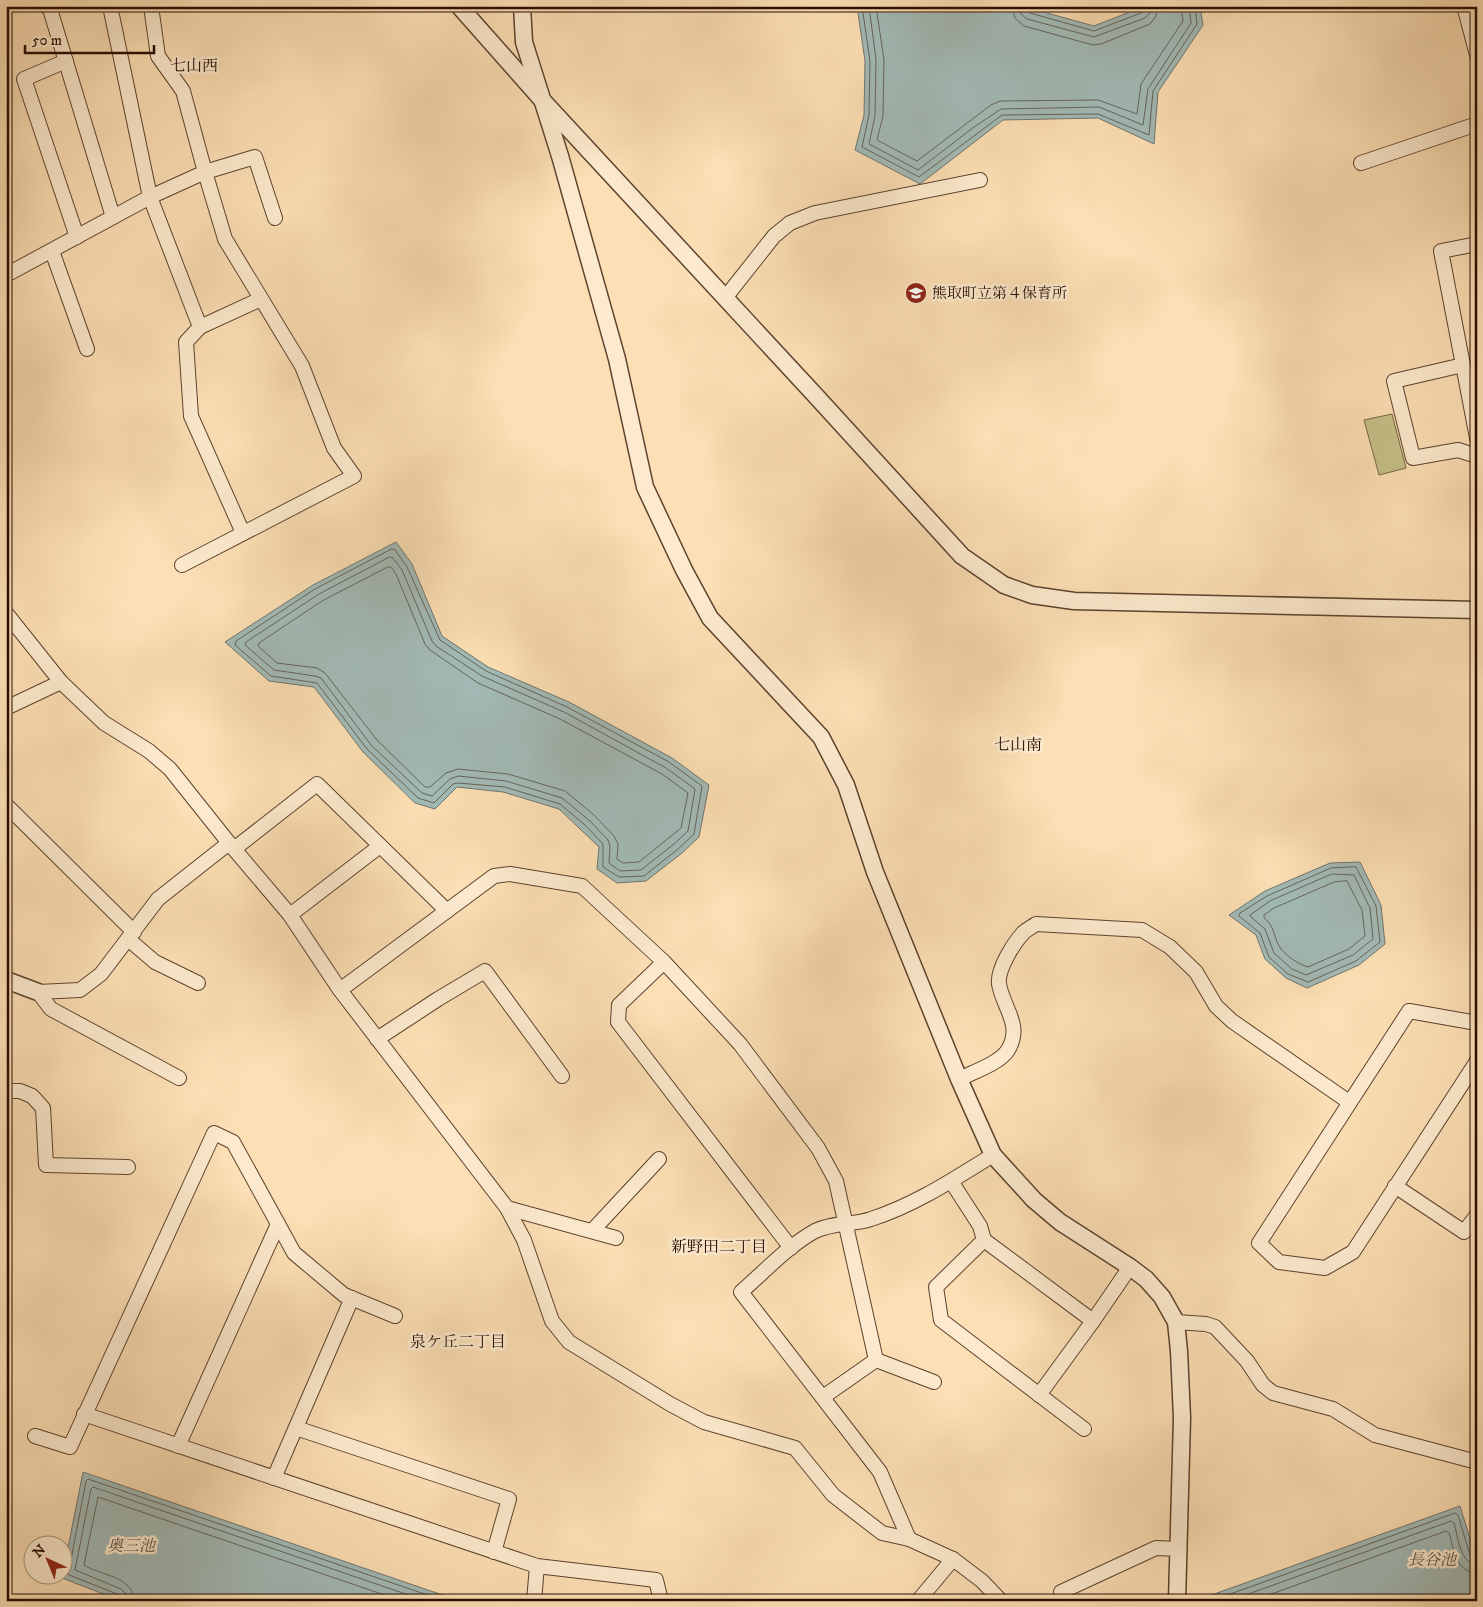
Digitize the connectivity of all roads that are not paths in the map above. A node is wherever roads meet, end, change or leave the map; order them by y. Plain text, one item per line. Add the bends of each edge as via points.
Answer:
1 (46, 6) edge
2 (110, 6) edge
3 (151, 6) edge
4 (458, 6) edge
5 (522, 6) edge
6 (1464, 6) edge
7 (1477, 55) edge
8 (66, 61) junction
9 (542, 101) junction
10 (1477, 124) edge
11 (1362, 163) dead end
12 (205, 172) junction
13 (980, 180) dead end
14 (150, 197) junction
15 (113, 217) junction
16 (274, 218) dead end
17 (77, 237) junction
18 (1477, 244) edge
19 (52, 250) junction
20 (6, 275) edge
21 (725, 298) junction
22 (261, 299) junction
23 (200, 327) junction
24 (87, 349) dead end
25 (1463, 365) junction
26 (1477, 438) edge
27 (1477, 456) edge
28 (243, 533) junction
29 (182, 565) dead end
30 (1477, 610) edge
31 (6, 613) edge
32 (61, 682) junction
33 (6, 708) edge
34 (6, 805) edge
35 (231, 846) junction
36 (380, 846) junction
37 (447, 911) junction
38 (290, 915) junction
39 (131, 935) junction
40 (664, 962) junction
41 (6, 980) edge
42 (198, 983) dead end
43 (340, 990) junction
44 (38, 992) junction
45 (1477, 1023) edge
46 (377, 1039) junction
47 (1477, 1061) edge
48 (562, 1076) dead end
49 (179, 1078) dead end
50 (959, 1079) junction
51 (6, 1091) edge
52 (1349, 1102) junction
53 (993, 1156) junction
54 (659, 1159) dead end
55 (128, 1167) dead end
56 (951, 1181) junction
57 (1395, 1186) junction
58 (507, 1208) junction
59 (1477, 1215) edge
60 (846, 1222) junction
61 (278, 1224) junction
62 (592, 1231) junction
63 (616, 1238) dead end
64 (984, 1240) junction
65 (791, 1248) junction
66 (1130, 1266) junction
67 (352, 1298) junction
68 (395, 1316) dead end
69 (1093, 1321) junction
70 (1176, 1322) junction
71 (876, 1360) junction
72 (934, 1382) dead end
73 (1039, 1395) junction
74 (823, 1397) junction
75 (84, 1414) junction
76 (296, 1428) junction
77 (1084, 1429) dead end
78 (34, 1436) dead end
79 (178, 1446) junction
80 (1476, 1459) edge
81 (274, 1478) junction
82 (909, 1539) junction
83 (1179, 1549) junction
84 (494, 1552) junction
85 (953, 1559) junction
86 (537, 1566) junction
87 (1061, 1592) dead end
88 (534, 1601) edge
89 (661, 1601) edge
90 (918, 1601) edge
91 (1001, 1601) edge
92 (1177, 1601) edge

1 - 8 street via 50,9
2 - 14 street
3 - 12 street via 158,56 183,91
4 - 9 street
5 - 9 street via 524,42
6 - 7 street
8 - 15 street
8 - 17 street via 24,79
9 - 21 street
9 - 50 street via 617,359 645,486 710,618 821,736 846,785 875,872
10 - 11 street
12 - 14 street
12 - 16 street via 255,157
12 - 22 street via 225,239
13 - 21 street via 815,213 790,223 774,236
14 - 15 street
14 - 23 street
15 - 17 street
17 - 19 street
18 - 25 street via 1441,251
19 - 20 street
19 - 24 street
21 - 30 street via 962,556 1004,585 1032,595 1074,601
22 - 23 street
22 - 28 street via 302,366 334,448 354,476
23 - 28 street via 186,342 192,416
25 - 26 street
25 - 27 street via 1394,381 1413,458 1458,450
28 - 29 street
31 - 32 street
32 - 33 street
32 - 35 street via 104,723 149,750 170,769
34 - 39 street
35 - 36 street via 317,784
35 - 38 street
35 - 39 street via 158,899
36 - 37 street
36 - 38 street
37 - 40 street via 494,876 510,874 582,886
37 - 43 street
38 - 43 street
39 - 42 street via 156,962
39 - 44 street via 101,974 80,990
40 - 60 street via 740,1044 818,1148 836,1181
40 - 65 street via 619,1005 618,1022
41 - 44 street
43 - 46 street
44 - 49 street via 51,1009
45 - 52 street via 1410,1011
46 - 48 street via 484,971
46 - 58 street
47 - 57 street
50 - 52 street via 990,1065 1007,1052 1015,1035 999,983 1012,947 1025,931 1036,924 1142,930 1170,947 1196,972 1216,1006 1232,1021
50 - 53 street
51 - 55 street via 20,1090 32,1096 43,1108 46,1165
52 - 57 street via 1259,1243 1278,1262 1325,1268 1353,1252
53 - 56 street
53 - 66 street via 1034,1200 1060,1222
54 - 62 street
56 - 60 street via 897,1209 868,1220
56 - 64 street via 980,1226
57 - 59 street via 1464,1232
58 - 62 street
58 - 82 street via 524,1240 552,1321 568,1342 704,1422 796,1448 847,1506 882,1533
60 - 65 street via 816,1230
60 - 71 street
61 - 67 street via 294,1253 344,1296
61 - 75 street via 233,1142 214,1133
61 - 79 street
62 - 63 street
64 - 69 street
64 - 73 street via 936,1287 941,1320
65 - 74 street via 741,1292
66 - 69 street
66 - 70 street via 1162,1297
67 - 68 street
67 - 76 street
69 - 73 street
70 - 80 street via 1216,1327 1247,1361 1263,1385 1273,1392 1333,1408 1375,1435
70 - 83 street via 1182,1418
71 - 72 street
71 - 74 street
73 - 77 street
74 - 82 street via 880,1472
75 - 78 street via 70,1447
75 - 79 street
76 - 81 street
76 - 84 street via 509,1499
79 - 81 street
81 - 84 street
82 - 85 street
83 - 87 street via 1156,1548
83 - 92 street
84 - 86 street
85 - 90 street
85 - 91 street via 982,1581
86 - 88 street
86 - 89 street via 656,1580

